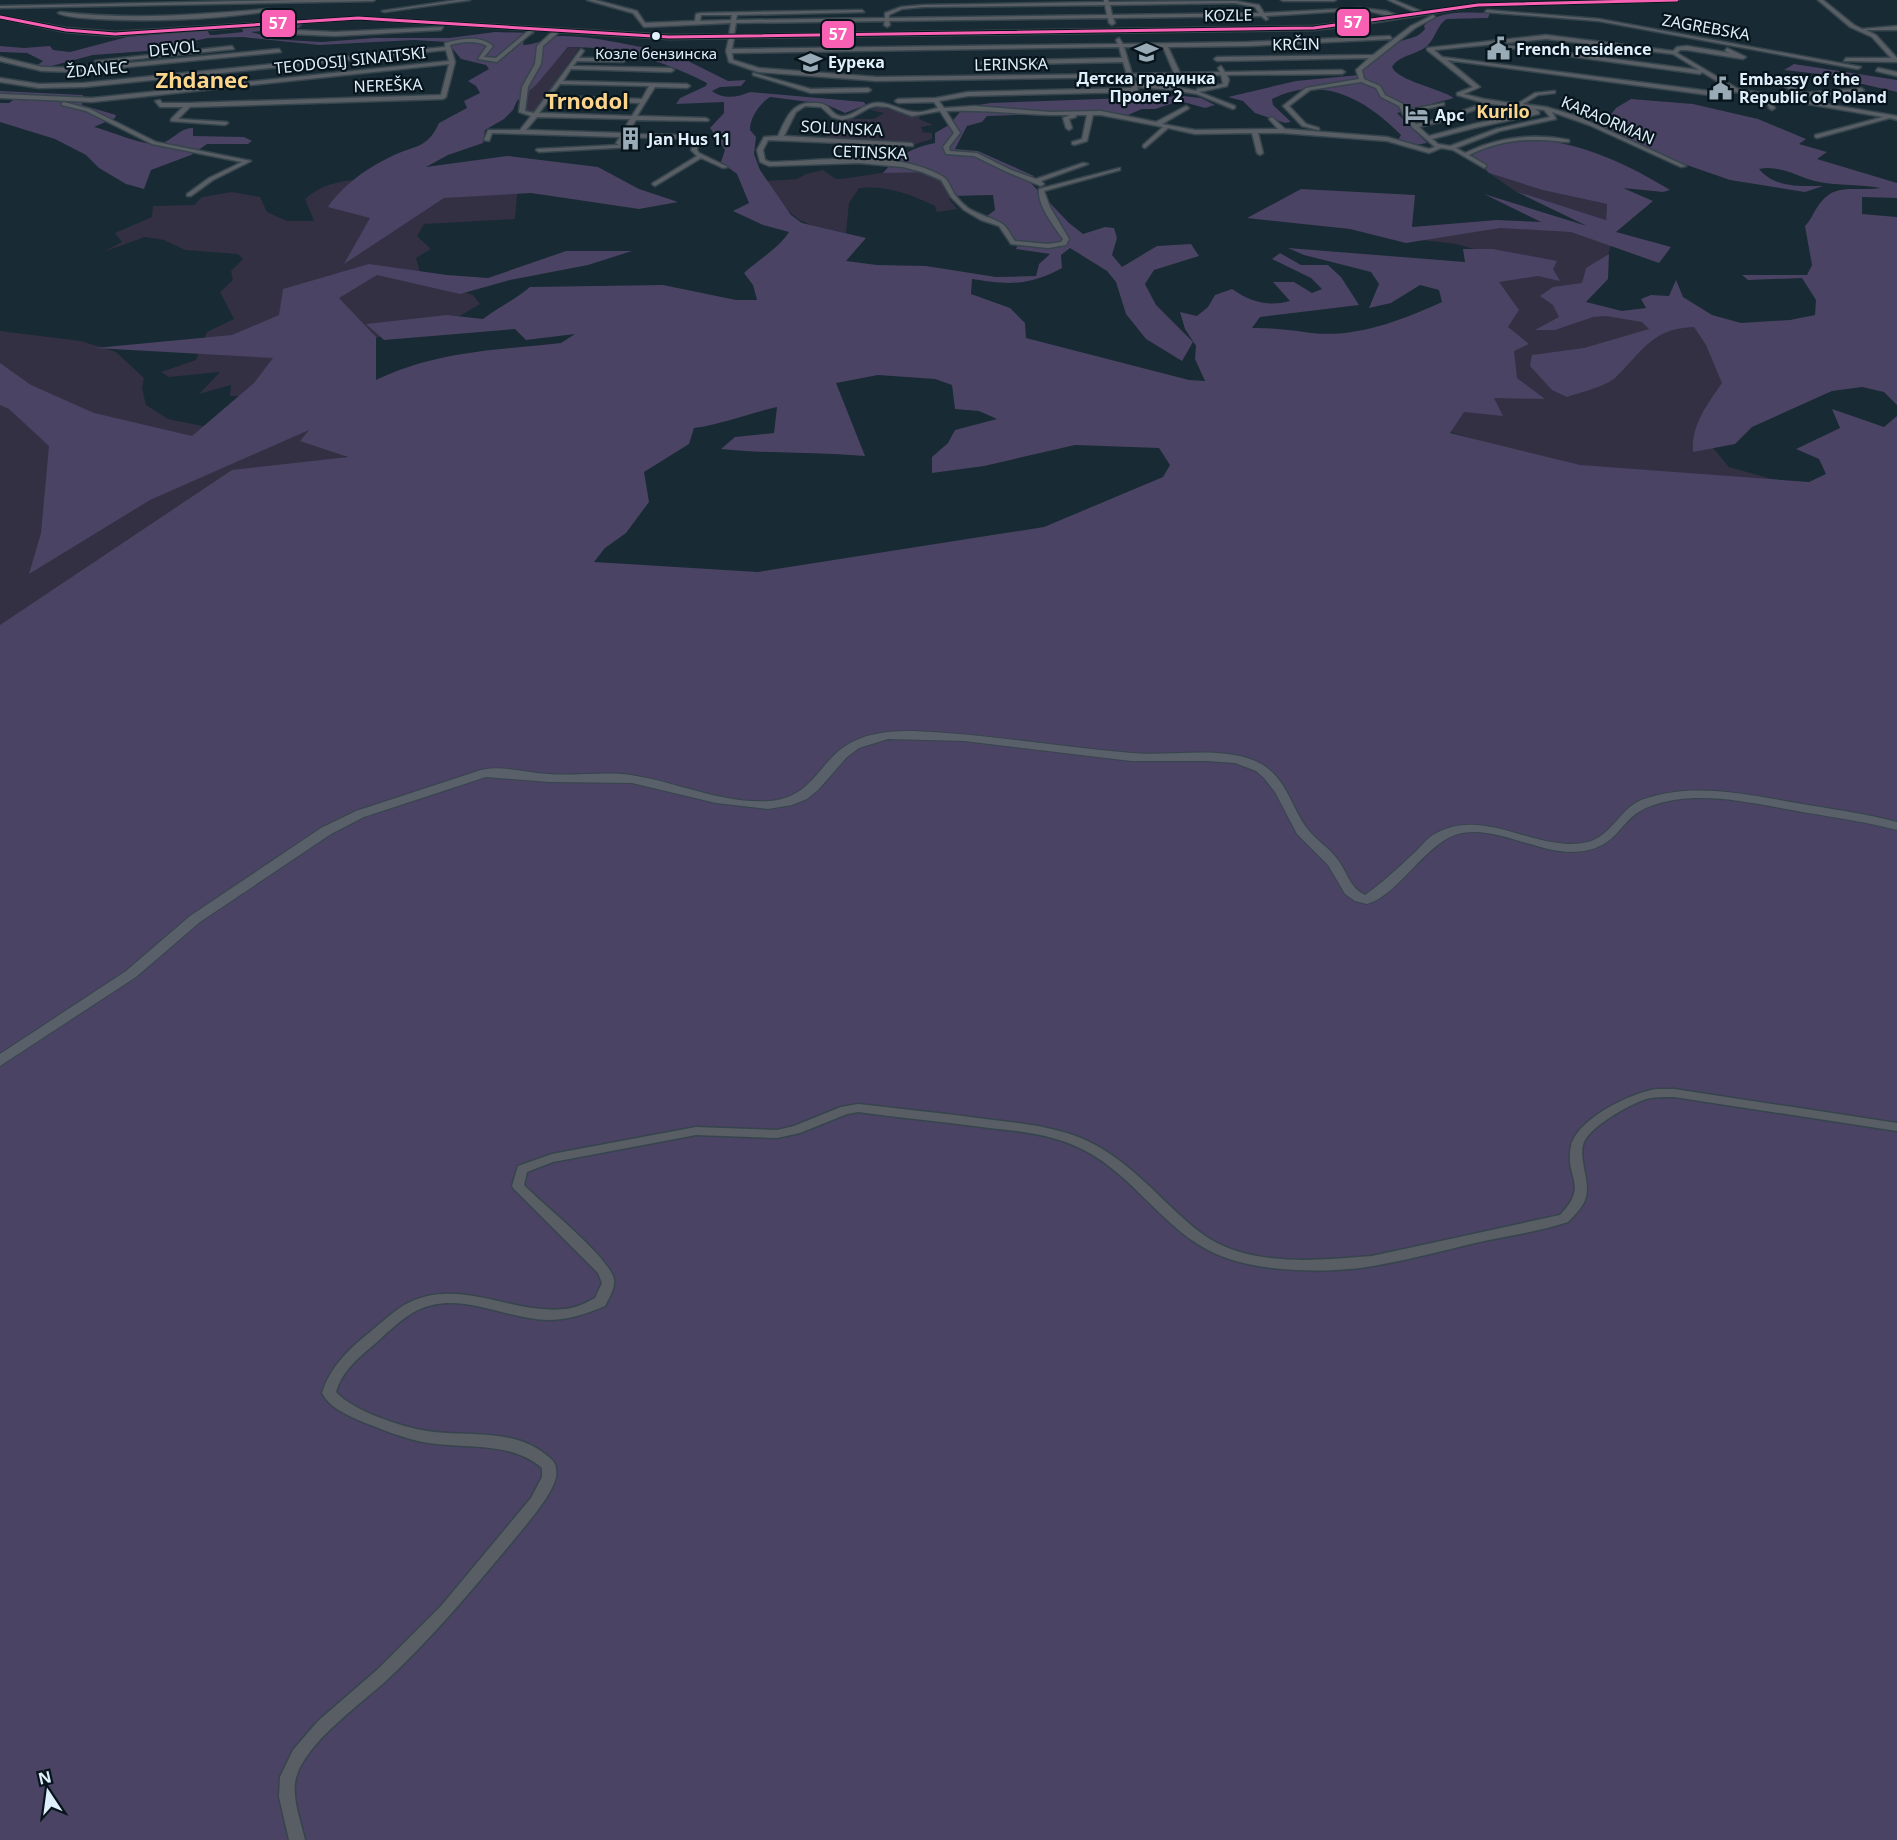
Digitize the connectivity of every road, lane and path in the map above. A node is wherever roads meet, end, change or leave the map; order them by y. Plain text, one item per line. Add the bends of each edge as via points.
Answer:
1 (92, 0) edge
2 (374, 0) edge
3 (468, 0) edge
4 (589, 0) edge
5 (826, 0) edge
6 (844, 0) edge
7 (1283, 0) edge
8 (1334, 0) edge
9 (1390, 0) edge
10 (1677, 0) edge
11 (1820, 0) edge
12 (1235, 1) edge
13 (1360, 1) edge
14 (1587, 1) edge
15 (1106, 2) edge
16 (267, 3) junction
17 (949, 3) edge
18 (1508, 4) junction
19 (74, 6) junction
20 (83, 6) junction
21 (0, 7) edge
22 (1380, 9) junction
23 (268, 10) junction
24 (384, 11) dead end
25 (862, 11) dead end
26 (826, 12) junction
27 (60, 13) junction
28 (735, 13) junction
29 (1514, 13) junction
30 (1424, 14) junction
31 (1264, 15) junction
32 (1110, 16) junction
33 (0, 17) edge
34 (1400, 18) junction
35 (887, 20) junction
36 (271, 22) junction
37 (733, 22) junction
38 (477, 24) junction
39 (697, 24) junction
40 (36, 25) junction
41 (533, 28) junction
42 (1271, 28) junction
43 (1897, 28) edge
44 (1203, 29) junction
45 (1859, 29) junction
46 (558, 30) junction
47 (1116, 31) junction
48 (292, 32) dead end
49 (978, 33) junction
50 (888, 34) junction
51 (731, 36) junction
52 (1677, 36) junction
53 (1390, 38) dead end
54 (1210, 44) junction
55 (1478, 44) junction
56 (1166, 45) junction
57 (1121, 46) junction
58 (232, 48) dead end
59 (446, 48) junction
60 (981, 48) junction
61 (220, 49) junction
62 (888, 49) junction
63 (279, 51) dead end
64 (581, 51) dead end
65 (729, 51) junction
66 (1674, 53) junction
67 (1375, 56) junction
68 (221, 57) junction
69 (1438, 58) junction
70 (0, 59) edge
71 (575, 59) junction
72 (1217, 59) junction
73 (622, 60) dead end
74 (1125, 60) junction
75 (1817, 60) junction
76 (1896, 60) edge
77 (98, 61) dead end
78 (452, 63) junction
79 (984, 63) junction
80 (570, 67) junction
81 (1858, 67) dead end
82 (114, 68) junction
83 (671, 70) dead end
84 (758, 70) junction
85 (1878, 70) dead end
86 (224, 71) junction
87 (1342, 72) dead end
88 (1706, 73) junction
89 (1223, 74) junction
90 (1897, 74) edge
91 (1178, 75) junction
92 (1131, 76) junction
93 (987, 78) junction
94 (0, 80) edge
95 (115, 82) junction
96 (559, 82) junction
97 (1365, 82) junction
98 (653, 85) junction
99 (1135, 85) junction
100 (1785, 85) dead end
101 (227, 86) junction
102 (687, 86) dead end
103 (868, 90) dead end
104 (1197, 90) dead end
105 (1736, 90) junction
106 (1861, 90) dead end
107 (1553, 92) dead end
108 (991, 93) junction
109 (1802, 95) junction
110 (0, 96) edge
111 (116, 97) junction
112 (547, 98) junction
113 (42, 99) junction
114 (1795, 99) junction
115 (158, 101) dead end
116 (643, 101) junction
117 (898, 101) dead end
118 (932, 101) junction
119 (1814, 102) junction
120 (1489, 103) junction
121 (230, 104) junction
122 (1442, 104) dead end
123 (1519, 104) junction
124 (188, 105) junction
125 (1233, 107) dead end
126 (1186, 108) dead end
127 (1772, 108) dead end
128 (940, 109) junction
129 (1546, 109) junction
130 (1404, 112) junction
131 (535, 115) junction
132 (1089, 115) junction
133 (633, 118) junction
134 (1886, 118) junction
135 (1897, 118) edge
136 (1272, 119) dead end
137 (706, 120) dead end
138 (225, 123) dead end
139 (1156, 125) junction
140 (1414, 126) junction
141 (1897, 126) edge
142 (1166, 127) junction
143 (1069, 128) dead end
144 (1281, 131) junction
145 (522, 132) junction
146 (1255, 132) junction
147 (1351, 134) dead end
148 (623, 135) junction
149 (1817, 136) dead end
150 (780, 138) junction
151 (1428, 138) junction
152 (487, 140) dead end
153 (1281, 140) dead end
154 (1567, 141) dead end
155 (1074, 142) dead end
156 (912, 145) dead end
157 (1436, 145) junction
158 (1145, 146) dead end
159 (1450, 148) junction
160 (539, 150) dead end
161 (1260, 153) dead end
162 (1464, 155) junction
163 (701, 156) junction
164 (1085, 164) dead end
165 (1108, 165) dead end
166 (1484, 166) dead end
167 (1683, 166) dead end
168 (724, 167) dead end
169 (1118, 169) dead end
170 (655, 184) dead end
171 (1040, 185) junction
172 (189, 195) dead end
173 (1897, 826) edge
174 (0, 1061) edge
175 (1897, 1127) edge
176 (297, 1840) edge

1 - 20 street
2 - 16 street
3 - 24 street
4 - 39 street via 634,12 644,25
5 - 6 street
5 - 26 street
7 - 8 street
9 - 30 street
10 - 14 street, KOZLE
11 - 45 street
12 - 15 street
12 - 31 street via 1257,6
13 - 22 street
14 - 18 street, KOZLE
15 - 17 street
15 - 32 street
16 - 20 street
16 - 23 street
17 - 35 street via 901,8 888,14
18 - 29 street
18 - 30 street, KOZLE
19 - 20 street
19 - 21 street
19 - 27 street
22 - 31 street
22 - 34 street
23 - 27 street via 137,21
23 - 36 street
25 - 26 street
26 - 28 street
27 - 40 street
28 - 37 street
28 - 39 street via 698,15
29 - 52 street, ZAGREBSKA via 1599,20
29 - 67 street, ZAGREBSKA via 1462,11 1433,16
30 - 34 street, KOZLE
31 - 32 street
31 - 42 street
32 - 35 street
32 - 47 street
33 - 40 street, KOZLE
34 - 42 street, KOZLE via 1339,26
35 - 37 street
35 - 50 street
36 - 38 street, KOZLE via 358,18
36 - 40 street, KOZLE via 123,34
37 - 39 street
37 - 51 street
38 - 41 street, KOZLE
38 - 48 street via 341,34
41 - 46 street, KOZLE
41 - 59 street via 497,60 481,59 490,46 481,41 455,42
42 - 44 street, KOZLE
43 - 45 street
44 - 47 street, KOZLE
44 - 54 street
45 - 76 street via 1874,36
46 - 51 street, KOZLE via 650,37
46 - 131 street via 542,42 538,64 525,87 520,110
47 - 49 street, KOZLE
47 - 57 street
49 - 50 street, KOZLE
49 - 60 street
50 - 51 street, KOZLE
50 - 62 street
51 - 65 street
52 - 66 street via 1743,57 1687,48
52 - 75 street, ZAGREBSKA
53 - 54 street
54 - 56 street
54 - 72 street
55 - 66 street via 1546,37
55 - 69 street, KARAORMAN via 1433,47 1429,51
55 - 88 street
56 - 57 street
56 - 91 street
57 - 60 street
57 - 74 street
58 - 61 street, DEVOL
59 - 78 street
59 - 86 street, ŽDANEC
60 - 62 street
60 - 79 street
61 - 68 street
61 - 77 street, DEVOL
62 - 65 street
63 - 68 street, DEVOL
64 - 71 street
65 - 84 street, LERINSKA via 731,61
66 - 88 street
67 - 72 street, KRČIN
67 - 97 street via 1359,68
68 - 82 street, DEVOL
68 - 86 street
69 - 105 street via 1709,93
69 - 120 street, KARAORMAN via 1477,87 1459,94
70 - 82 street, DEVOL via 59,70
71 - 73 street
71 - 80 street
72 - 89 street
74 - 79 street
74 - 92 street
75 - 76 street
75 - 81 street, ZAGREBSKA
78 - 101 street, TEODOSIJ SINAITSKI
78 - 121 street, NEREŠKA via 443,97
79 - 93 street
80 - 83 street
80 - 96 street
82 - 95 street
84 - 93 street, LERINSKA via 852,78
84 - 103 street via 754,72 757,75 811,91
85 - 90 street
86 - 95 street, ŽDANEC
86 - 101 street
87 - 89 street, LERINSKA
88 - 105 street
89 - 91 street, LERINSKA
89 - 104 street via 1225,85
91 - 92 street, LERINSKA
92 - 93 street, LERINSKA
92 - 99 street
93 - 108 street
94 - 95 street, ŽDANEC via 58,86
95 - 111 street
96 - 98 street
96 - 112 street
97 - 130 street via 1401,105
97 - 147 street via 1308,89 1286,106 1304,125
98 - 102 street
98 - 116 street
99 - 108 street via 1135,90 1129,92
99 - 125 street via 1203,95
100 - 109 street
101 - 111 street, TEODOSIJ SINAITSKI
101 - 121 street
105 - 114 street
106 - 109 street
107 - 123 street via 1537,94
108 - 118 street
109 - 119 street
110 - 113 street, TEODOSIJ SINAITSKI
111 - 113 street, TEODOSIJ SINAITSKI
112 - 116 street
112 - 131 street
113 - 172 street via 88,110 154,143 248,161
114 - 119 street
114 - 127 street via 1769,103
115 - 124 street, NEREŠKA via 160,105
116 - 133 street
117 - 118 street
118 - 128 street
119 - 134 street
120 - 123 street, KARAORMAN
120 - 140 street
121 - 124 street, NEREŠKA
122 - 130 street
123 - 129 street, KARAORMAN
123 - 151 street via 1538,113
124 - 138 street via 173,120
126 - 139 street
128 - 132 street
128 - 150 street, SOLUNSKA via 913,114 887,104 873,104 844,118 824,106 799,105
128 - 171 street via 957,133 946,147 948,153 975,154
129 - 159 street via 1554,118 1498,130
129 - 167 street, KARAORMAN via 1579,119
130 - 140 street
131 - 133 street
131 - 145 street
132 - 139 street via 1123,116
132 - 143 street via 1066,118
132 - 155 street via 1085,140
133 - 137 street
133 - 148 street
134 - 135 street
134 - 141 street
134 - 149 street
136 - 144 street
139 - 142 street
140 - 151 street
142 - 146 street via 1195,132
142 - 158 street
144 - 146 street
144 - 153 street
144 - 157 street via 1394,140 1429,151
145 - 148 street
145 - 152 street via 490,131
146 - 161 street
148 - 160 street via 619,144 630,146
148 - 163 street via 691,139 697,142 695,152
150 - 156 street, SOLUNSKA
150 - 171 street, CETINSKA via 766,138 759,155 762,160 769,164 909,165 943,178 962,205 979,219 1001,225 1013,243 1064,244 1066,239 1040,195
151 - 157 street
154 - 162 street via 1506,141
157 - 159 street
159 - 162 street
162 - 166 street
163 - 168 street
163 - 170 street
164 - 171 street
165 - 171 street
169 - 171 street
173 - 174 main road via 1869,818 1720,796 1667,796 1638,806 1606,840 1578,848 1562,848 1486,828 1452,831 1438,837 1367,900 1349,893 1333,861 1300,829 1273,776 1248,763 1196,757 1132,757 1014,741 887,736 851,746 810,792 770,805 705,798 633,779 485,773 360,814 326,831 195,919 131,974
175 - 176 street via 1674,1093 1645,1095 1589,1127 1579,1137 1576,1147 1582,1176 1581,1197 1564,1219 1341,1264 1230,1256 1194,1236 1144,1188 1087,1146 1031,1129 963,1120 858,1108 777,1134 696,1131 532,1164 522,1169 518,1186 603,1269 608,1288 600,1302 564,1314 541,1314 447,1296 422,1301 344,1364 330,1384 329,1393 345,1408 393,1430 526,1449 549,1466 549,1478 536,1502 446,1611 323,1726 299,1755 288,1777 287,1797

